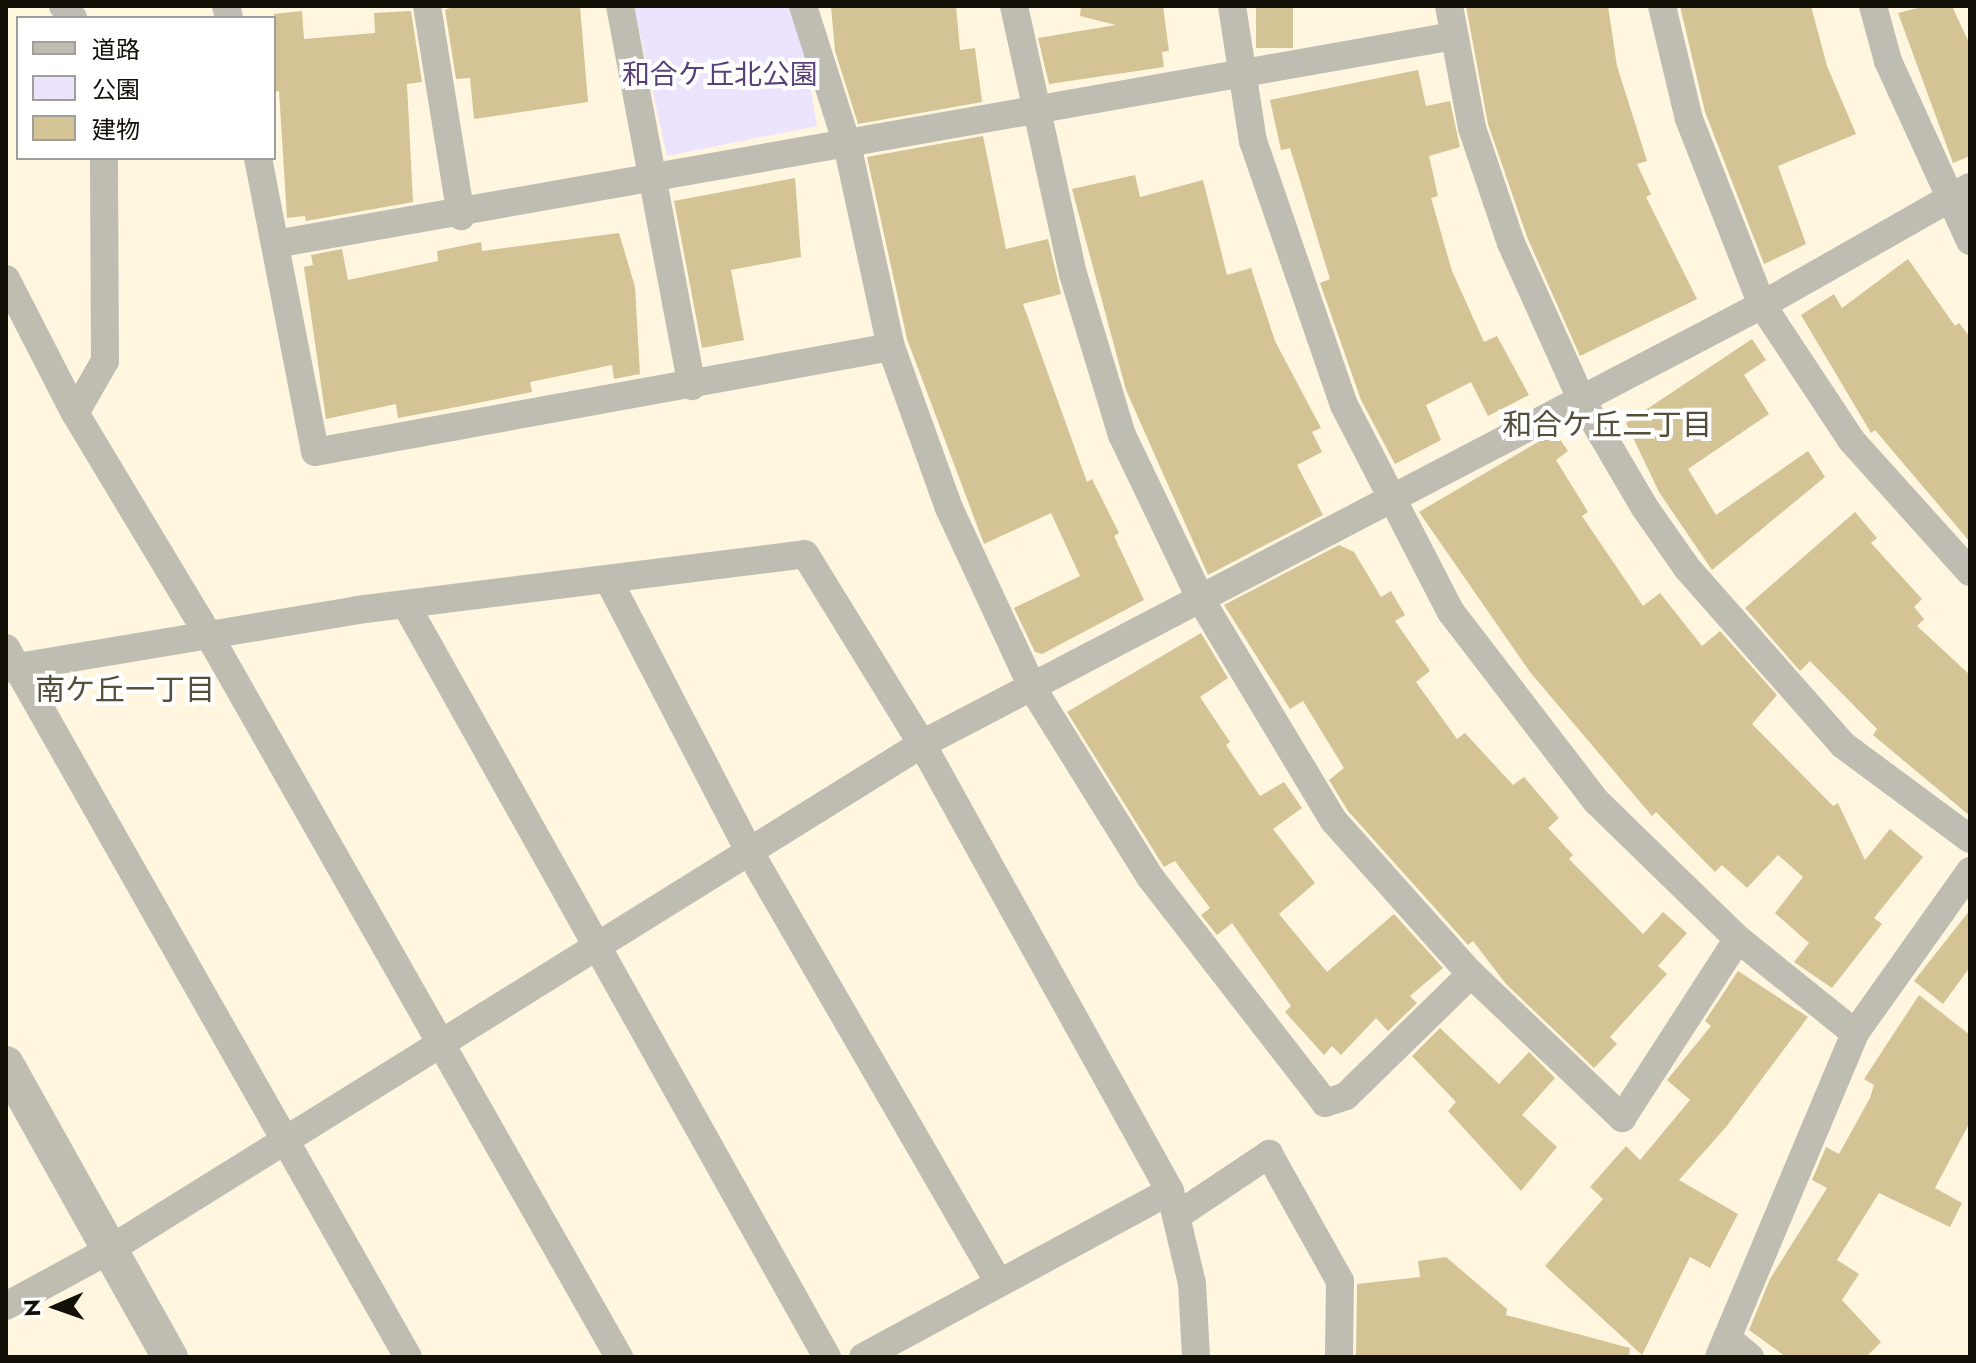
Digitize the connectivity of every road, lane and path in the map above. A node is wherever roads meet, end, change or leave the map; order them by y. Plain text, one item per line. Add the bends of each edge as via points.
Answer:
1 (427, 6) edge
2 (620, 6) edge
3 (803, 6) edge
4 (1014, 6) edge
5 (1232, 6) edge
6 (1449, 6) edge
7 (1662, 6) edge
8 (1873, 6) edge
9 (1453, 36) junction
10 (1242, 74) junction
11 (1036, 111) junction
12 (847, 144) junction
13 (104, 160) edge
14 (258, 160) edge
15 (648, 182) junction
16 (1960, 192) edge
17 (461, 216) junction
18 (1970, 241) edge
19 (275, 244) junction
20 (6, 279) edge
21 (1762, 305) junction
22 (891, 347) junction
23 (692, 386) junction
24 (1581, 399) junction
25 (75, 413) junction
26 (1392, 499) junction
27 (1970, 572) edge
28 (608, 579) junction
29 (1201, 600) junction
30 (406, 605) junction
31 (211, 639) junction
32 (10, 661) edge
33 (1033, 689) junction
34 (922, 744) junction
35 (1970, 839) edge
36 (748, 849) junction
37 (1970, 871) edge
38 (1738, 939) junction
39 (600, 946) junction
40 (1471, 974) junction
41 (1855, 1033) junction
42 (440, 1043) junction
43 (6, 1064) edge
44 (288, 1138) junction
45 (1174, 1203) junction
46 (109, 1250) junction
47 (999, 1283) junction
48 (6, 1306) edge
49 (1723, 1347) edge
50 (170, 1357) edge
51 (408, 1357) edge
52 (619, 1357) edge
53 (827, 1357) edge
54 (863, 1357) edge
55 (1196, 1357) edge
56 (1339, 1357) edge
57 (1750, 1357) edge

1 - 17 street
2 - 15 street
3 - 12 street
4 - 11 street
5 - 10 street
6 - 9 street
7 - 21 street via 1689,119
8 - 16 street via 1888,61
9 - 10 street
9 - 24 street via 1472,128 1511,243
10 - 11 street
10 - 26 street via 1277,220 1344,405
11 - 12 street
11 - 29 street via 1073,274 1122,435
12 - 15 street
12 - 22 street
13 - 25 street via 105,361
14 - 19 street
15 - 17 street
15 - 23 street
16 - 18 street
16 - 21 street
17 - 19 street
19 - 23 street via 315,452
20 - 25 street
21 - 24 street
21 - 27 street via 1852,441
22 - 23 street
22 - 33 street via 949,508
24 - 26 street
24 - 35 street via 1645,508 1744,634 1843,745
25 - 31 street
26 - 29 street
26 - 38 street via 1451,612 1597,802
28 - 30 street
28 - 34 street via 805,554
28 - 36 street
29 - 33 street
29 - 40 street via 1334,821
30 - 31 street
30 - 39 street
31 - 32 street
31 - 42 street
32 - 44 street
33 - 34 street
33 - 40 street via 1150,877 1325,1103 1346,1096
34 - 36 street
34 - 45 street
36 - 39 street
36 - 47 street
37 - 41 street
38 - 40 street via 1622,1118
38 - 41 street
39 - 42 street
39 - 53 street
41 - 49 street
42 - 44 street
42 - 52 street
43 - 46 street
44 - 46 street
44 - 51 street
45 - 47 street
45 - 55 street via 1192,1283
45 - 56 street via 1269,1154 1340,1281
46 - 48 street
46 - 50 street
47 - 54 street
49 - 57 street

